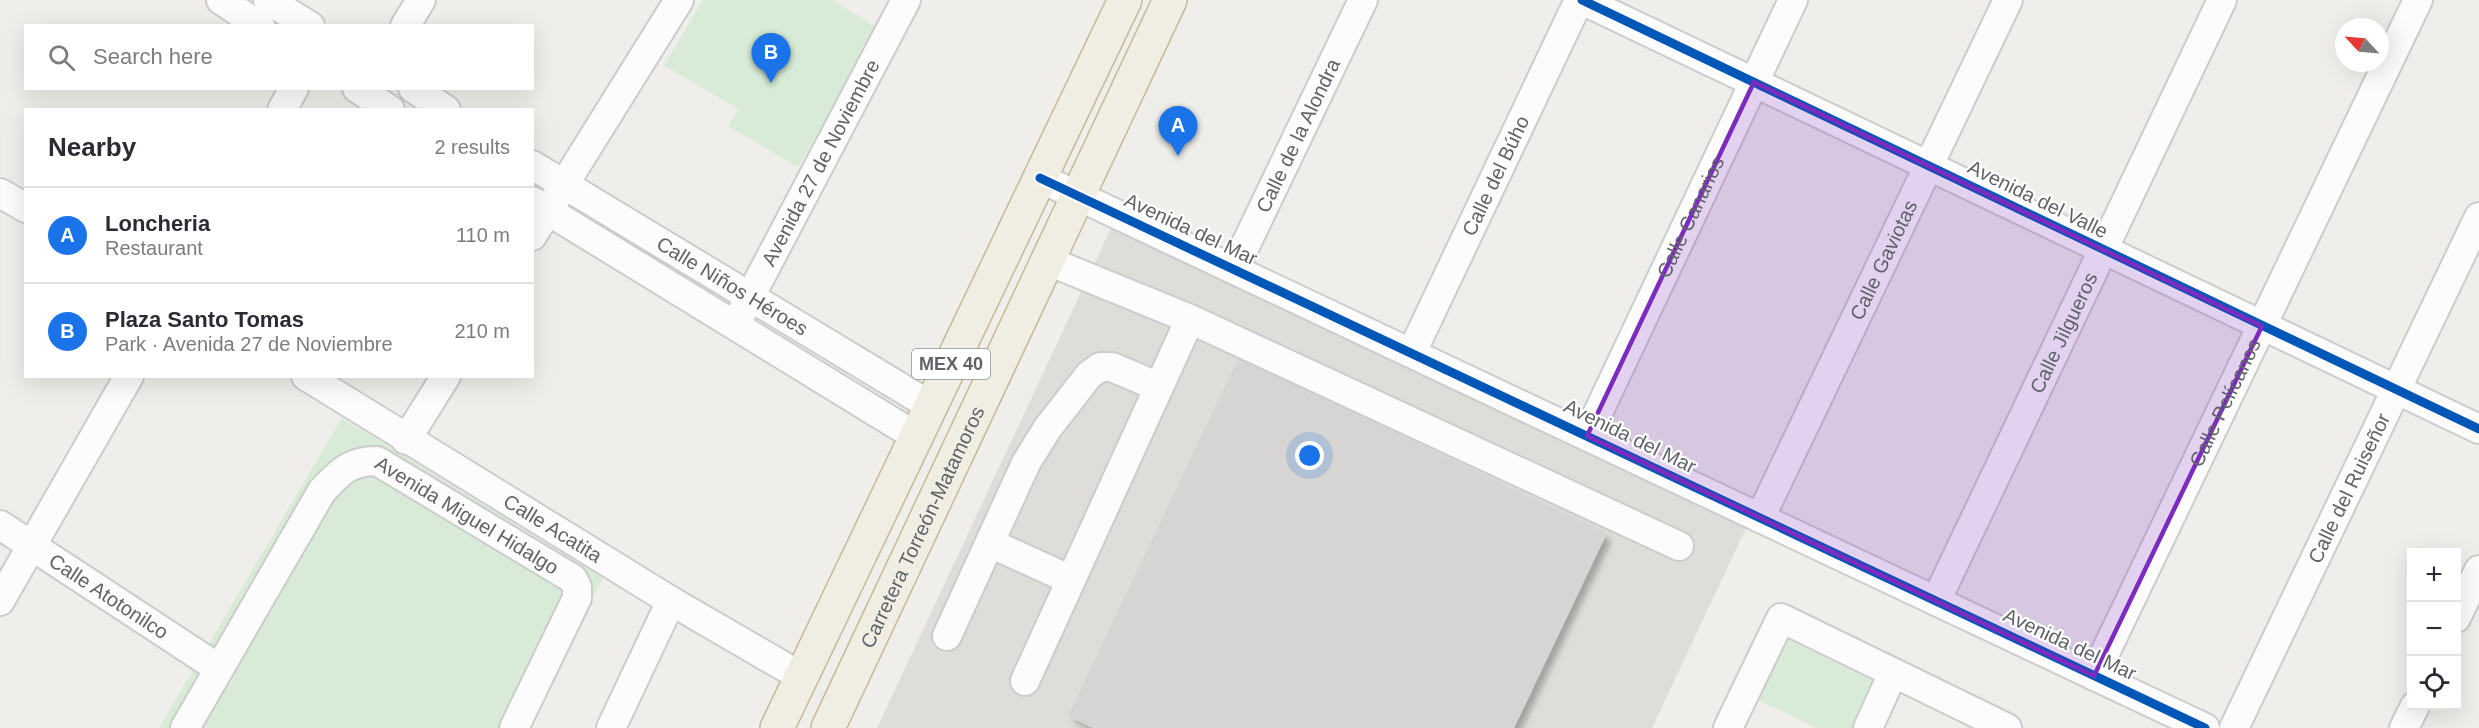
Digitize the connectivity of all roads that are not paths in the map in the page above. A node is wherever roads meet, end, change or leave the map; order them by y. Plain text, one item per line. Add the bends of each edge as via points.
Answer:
1 (268, 0) edge
2 (421, 0) edge
3 (679, 0) edge
4 (906, 0) edge
5 (1125, 0) edge
6 (1170, 0) edge
7 (1363, 0) edge
8 (1580, 0) edge
9 (1792, 0) edge
10 (2008, 0) edge
11 (2222, 0) edge
12 (2418, 0) edge
13 (307, 24) edge
14 (406, 24) edge
15 (1754, 82) junction
16 (293, 90) edge
17 (360, 90) edge
18 (416, 90) edge
19 (283, 108) edge
20 (387, 108) edge
21 (443, 108) edge
22 (534, 166) edge
23 (1928, 166) junction
24 (1040, 178) junction
25 (565, 186) junction
26 (0, 193) edge
27 (1078, 195) junction
28 (540, 206) edge
29 (24, 207) edge
30 (2479, 217) edge
31 (534, 228) edge
32 (2102, 250) junction
33 (1048, 261) junction
34 (1233, 269) junction
35 (750, 298) junction
36 (1190, 319) junction
37 (734, 326) junction
38 (2262, 326) junction
39 (1412, 352) junction
40 (128, 378) edge
41 (309, 378) edge
42 (445, 378) edge
43 (1159, 387) junction
44 (2397, 390) junction
45 (931, 406) junction
46 (2479, 429) edge
47 (1587, 436) junction
48 (917, 437) junction
49 (406, 440) junction
50 (1760, 518) junction
51 (0, 525) edge
52 (990, 543) junction
53 (32, 545) junction
54 (1679, 546) dead end
55 (1071, 580) junction
56 (2476, 585) edge
57 (0, 601) edge
58 (671, 601) junction
59 (1936, 601) junction
60 (2461, 611) edge
61 (947, 636) dead end
62 (218, 668) junction
63 (1893, 673) junction
64 (2094, 676) junction
65 (802, 677) junction
66 (1025, 681) dead end
67 (519, 718) edge
68 (184, 728) edge
69 (611, 728) edge
70 (777, 728) edge
71 (828, 728) edge
72 (1728, 728) edge
73 (1868, 728) edge
74 (2007, 728) edge
75 (2205, 728) edge
76 (2234, 728) edge

1 - 13 street
2 - 14 street
3 - 25 street
4 - 35 street, Avenida 27 de Noviembre
5 - 24 highway, MEX 40
6 - 27 highway, Carretera Torreón-Matamoros / MEX 40
7 - 34 street, Calle de la Alondra
8 - 15 street, Avenida del Valle
8 - 39 street, Calle del Búho
9 - 15 street, Calle Canarios
10 - 23 street, Calle Gaviotas
11 - 32 street, Calle Jilgueros
12 - 38 street, Calle Pelícanos
15 - 23 street, Avenida del Valle
15 - 47 street, Calle Canarios
16 - 19 street
17 - 20 street
18 - 21 street
22 - 25 street, Calle Niños Héroes
23 - 32 street, Avenida del Valle
23 - 50 street, Calle Gaviotas
24 - 27 street, Avenida del Mar
24 - 45 highway, MEX 40
25 - 28 street
25 - 35 street, Calle Niños Héroes
26 - 29 street
27 - 33 highway, Carretera Torreón-Matamoros / MEX 40
27 - 34 street, Avenida del Mar
28 - 31 street
28 - 37 street, Calle Niños Héroes
30 - 44 street, Calle del Ruiseñor
32 - 38 street, Avenida del Valle
32 - 59 street, Calle Jilgueros
33 - 36 street
33 - 71 highway, Carretera Torreón-Matamoros / MEX 40
34 - 39 street, Avenida del Mar
35 - 37 street, Avenida 27 de Noviembre
35 - 45 street, Calle Niños Héroes
36 - 43 street
36 - 54 street
37 - 48 street, Calle Niños Héroes
38 - 44 street, Avenida del Valle
38 - 64 street, Calle Pelícanos
39 - 47 street, Avenida del Mar
40 - 53 street
41 - 49 street, Calle Acatita
42 - 49 street, Avenida Miguel Hidalgo
43 - 52 street via 1112,367 1100,367 1089,375 1037,444
43 - 55 street
44 - 46 street, Avenida del Valle
44 - 76 street, Calle del Ruiseñor
45 - 48 highway, MEX 40
47 - 50 street, Avenida del Mar
48 - 65 highway, MEX 40
49 - 58 street, Calle Acatita
50 - 59 street, Avenida del Mar
51 - 53 street, Calle Atotonilco
52 - 55 street
52 - 61 street
53 - 57 street
53 - 62 street, Calle Atotonilco
55 - 66 street
56 - 60 street
58 - 65 street, Calle Acatita
58 - 69 street
59 - 64 street, Avenida del Mar
62 - 67 street, Avenida Miguel Hidalgo via 322,492 338,473 359,461 377,461 573,579 577,598
62 - 68 street, Avenida Miguel Hidalgo
63 - 72 street via 1780,618
63 - 73 street
63 - 74 street
64 - 75 street, Avenida del Mar
65 - 70 highway, MEX 40

